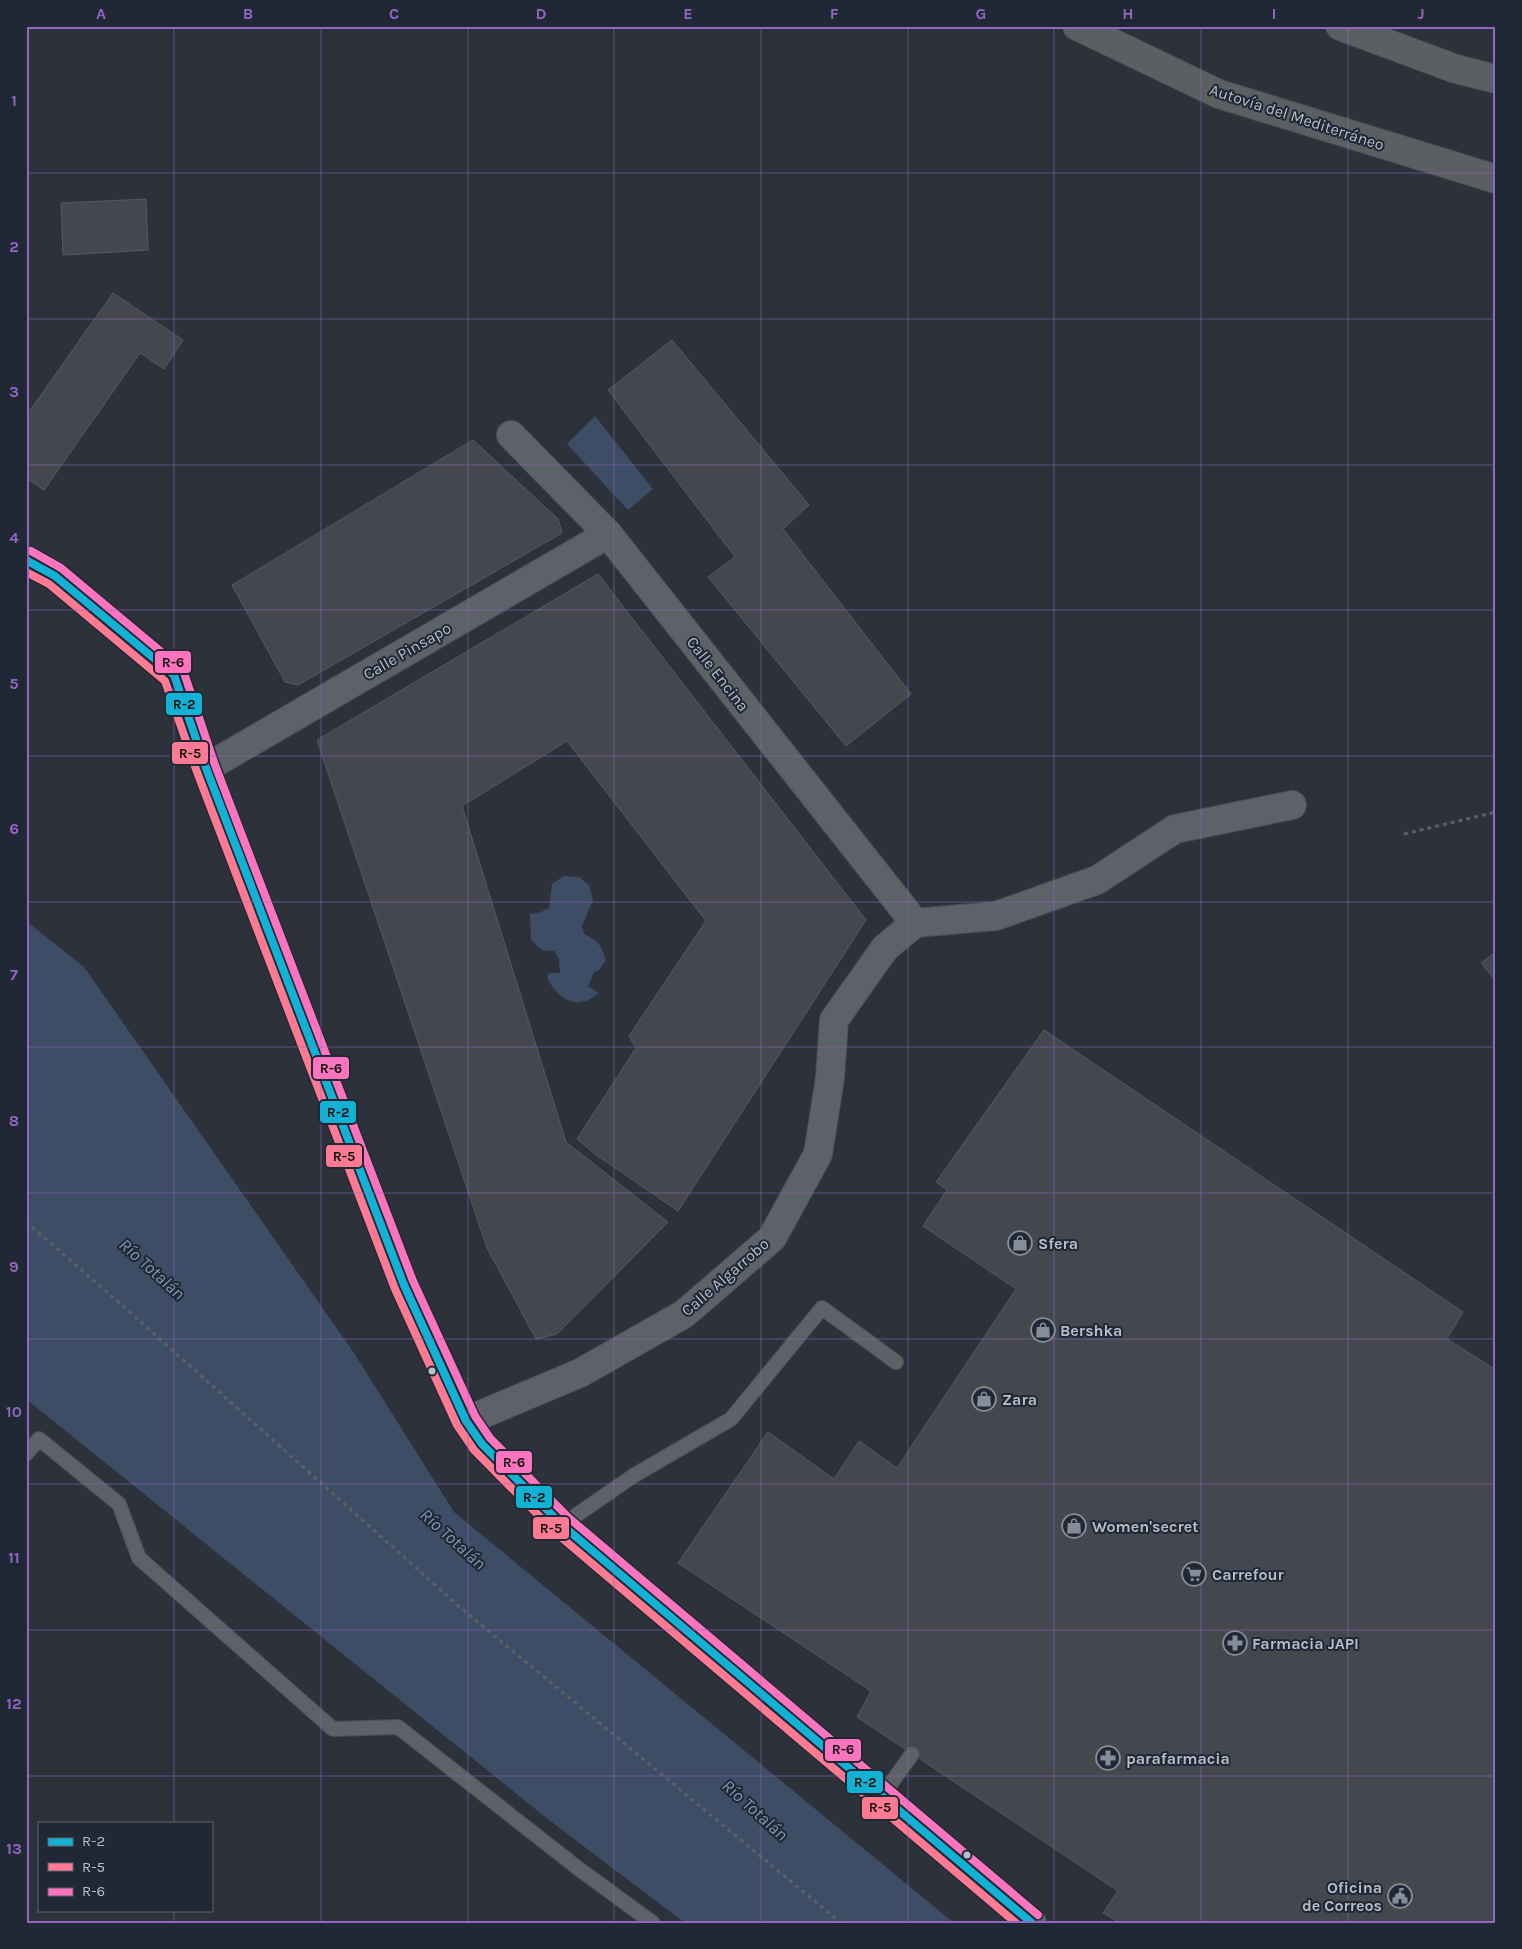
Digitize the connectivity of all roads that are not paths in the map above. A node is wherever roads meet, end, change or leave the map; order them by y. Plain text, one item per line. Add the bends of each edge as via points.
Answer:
1 (1077, 26) edge
2 (1340, 26) edge
3 (1496, 79) edge
4 (1496, 179) edge
5 (511, 435) dead end
6 (608, 534) junction
7 (26, 560) edge
8 (206, 768) junction
9 (1292, 805) dead end
10 (915, 923) junction
11 (896, 1362) dead end
12 (466, 1421) junction
13 (26, 1454) edge
14 (562, 1525) junction
15 (912, 1754) dead end
16 (882, 1796) junction
17 (653, 1923) edge
18 (1032, 1923) edge

1 - 4 highway, Autovía del Mediterráneo via 1219,94
2 - 3 highway via 1456,69
5 - 6 street, Calle Encina
6 - 8 street, Calle Pinsapo
6 - 10 street, Calle Encina
7 - 8 street via 55,576 174,675
8 - 12 street via 404,1285
9 - 10 street via 1174,829 1097,880 996,916
10 - 12 street, Calle Algarrobo via 885,948 834,1020 830,1078 818,1154 772,1238 684,1314 580,1373
11 - 14 lane via 822,1308 731,1418 633,1476
12 - 14 street via 482,1444
13 - 17 lane via 39,1439 119,1504 139,1558 333,1729 398,1727
14 - 16 street
15 - 16 lane
16 - 18 street

